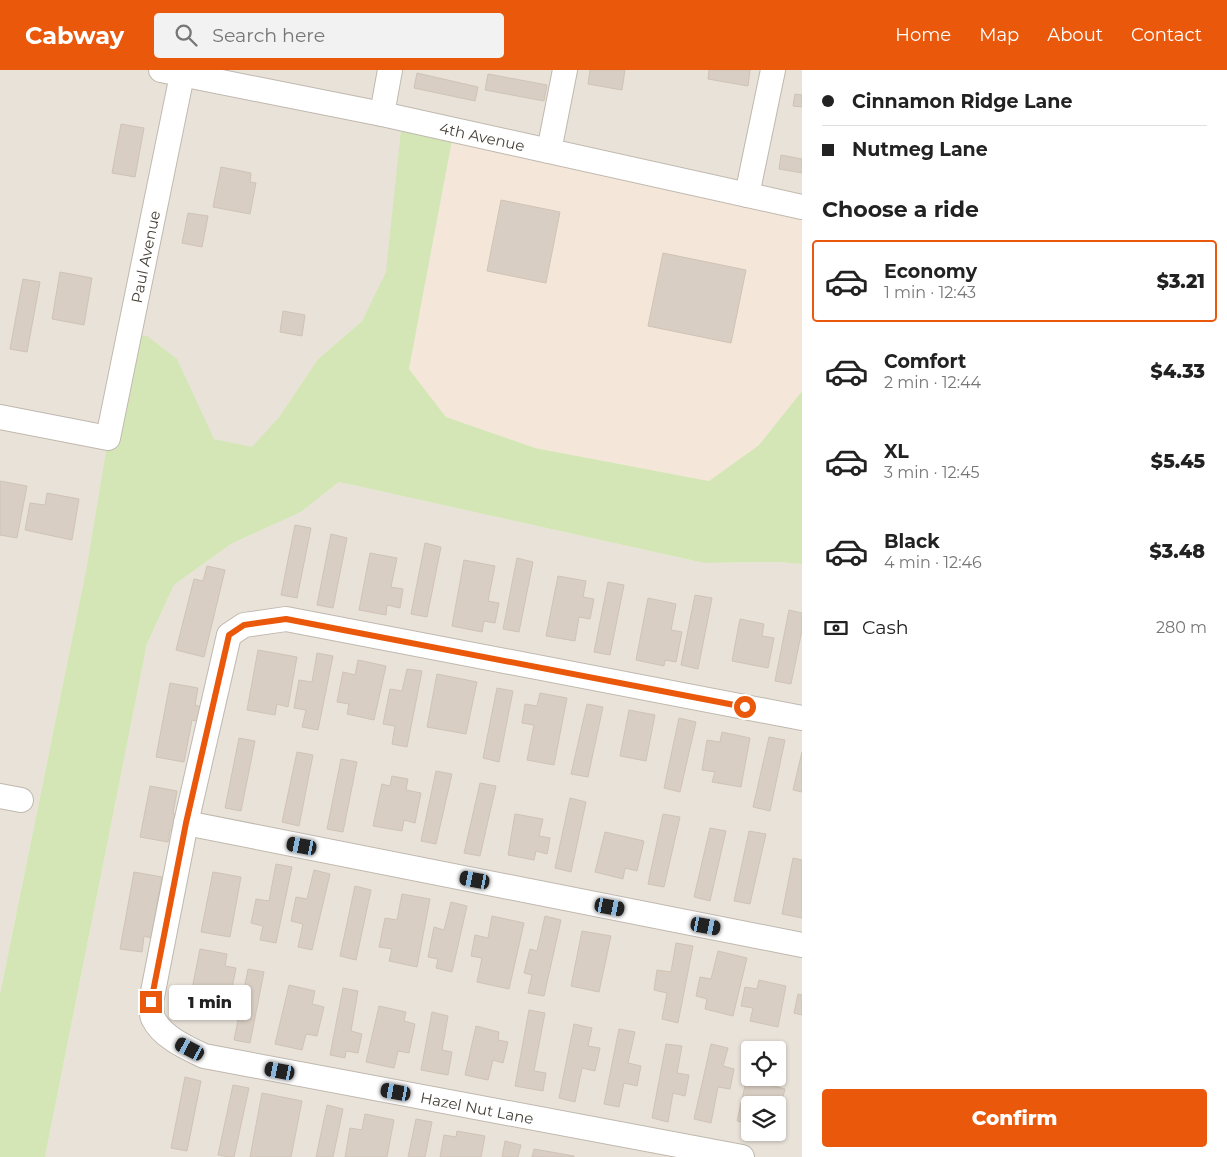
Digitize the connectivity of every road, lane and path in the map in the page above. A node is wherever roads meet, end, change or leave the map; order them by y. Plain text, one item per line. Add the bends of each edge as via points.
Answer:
1 (390, 70) edge
2 (565, 70) edge
3 (773, 70) edge
4 (172, 72) edge
5 (211, 75) edge
6 (382, 114) junction
7 (549, 151) junction
8 (746, 195) junction
9 (802, 207) edge
10 (0, 417) edge
11 (802, 718) edge
12 (186, 823) junction
13 (802, 945) edge
14 (742, 1157) edge

1 - 6 street
2 - 7 street
3 - 8 street
4 - 5 street, 4th Avenue
4 - 10 street, Paul Avenue via 108,438
5 - 6 street, 4th Avenue
6 - 7 street, 4th Avenue
7 - 8 street, 4th Avenue
8 - 9 street, 4th Avenue
11 - 12 street via 286,619 255,623 244,625 229,635
12 - 13 street
12 - 14 street, Hazel Nut Lane via 151,1002 153,1018 176,1042 204,1056

